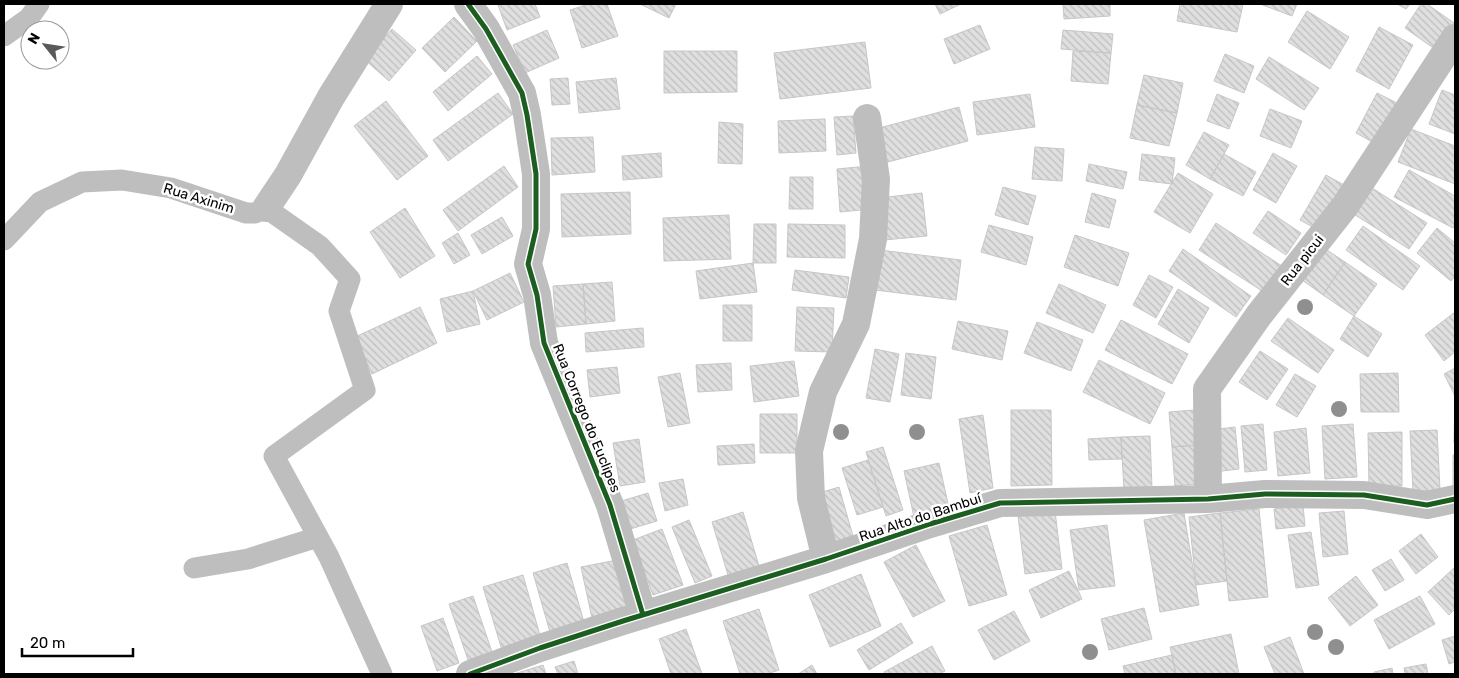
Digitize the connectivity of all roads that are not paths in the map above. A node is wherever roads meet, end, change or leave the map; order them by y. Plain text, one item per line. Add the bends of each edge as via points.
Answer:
1 (39, 4) edge
2 (389, 4) edge
3 (468, 4) edge
4 (4, 36) edge
5 (1455, 38) edge
6 (867, 118) dead end
7 (266, 208) junction
8 (4, 240) edge
9 (1208, 499) junction
10 (1455, 499) edge
11 (318, 537) junction
12 (826, 559) junction
13 (194, 568) dead end
14 (643, 615) junction
15 (382, 674) edge
16 (470, 674) edge

1 - 4 lane via 29,18
2 - 7 street
3 - 14 street, Rua Corrego do Euclipes via 522,93 536,174 536,229 528,264 537,295 544,343 610,504
5 - 9 street, Rua picui via 1345,206 1259,315 1208,389
6 - 12 street via 876,179 873,239 856,324 823,392 809,451 811,498
7 - 8 lane, Rua Axinim via 246,213 171,188 122,180 82,182 40,202
7 - 11 lane via 320,246 350,278 339,311 365,390 274,456
9 - 10 street, Rua Alto do Bambuí via 1265,494 1364,495 1428,505
9 - 12 street, Rua Alto do Bambuí via 1000,503
11 - 13 lane via 248,559
11 - 15 lane
12 - 14 street, Rua Alto do Bambuí
14 - 16 street, Rua Alto do Bambuí

